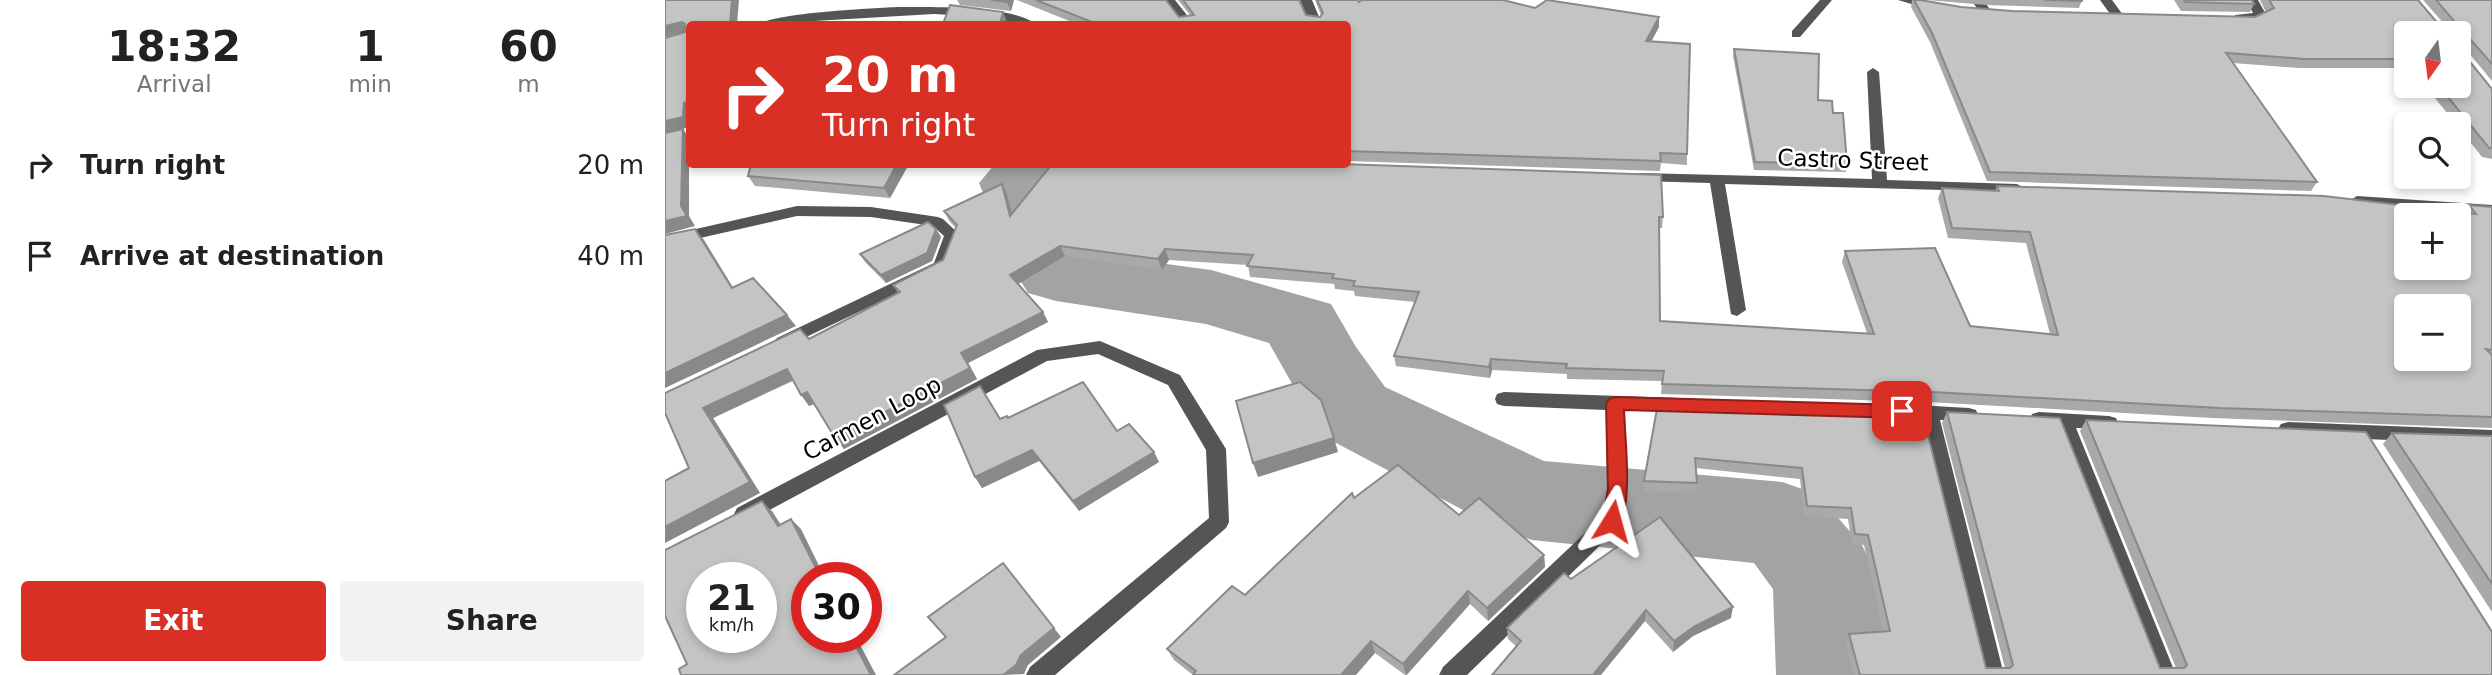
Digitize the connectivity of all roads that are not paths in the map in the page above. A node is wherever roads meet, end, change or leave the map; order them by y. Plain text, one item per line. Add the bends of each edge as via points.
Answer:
1 (970, 0) edge
2 (1169, 0) edge
3 (1305, 0) edge
4 (1826, 0) edge
5 (1904, 0) edge
6 (1977, 0) edge
7 (2106, 0) edge
8 (2252, 0) edge
9 (938, 7) junction
10 (2130, 16) edge
11 (2224, 18) edge
12 (791, 21) edge
13 (1017, 21) edge
14 (1186, 21) edge
15 (1315, 21) edge
16 (1796, 34) dead end
17 (1874, 72) dead end
18 (1622, 176) edge
19 (1717, 179) junction
20 (1880, 183) junction
21 (2031, 189) edge
22 (2344, 201) edge
23 (2492, 210) edge
24 (665, 241) edge
25 (1737, 310) dead end
26 (766, 351) edge
27 (1504, 399) dead end
28 (1615, 404) junction
29 (1697, 406) edge
30 (1874, 411) edge
31 (1928, 412) junction
32 (1982, 415) edge
33 (2023, 418) edge
34 (2063, 420) junction
35 (2131, 424) edge
36 (2266, 429) edge
37 (2362, 431) junction
38 (2492, 437) edge
39 (2376, 454) edge
40 (726, 523) edge
41 (1038, 675) edge
42 (1451, 675) edge
43 (1992, 675) edge
44 (2164, 675) edge

1 - 9 street
2 - 14 street
3 - 15 street
4 - 16 street
5 - 6 street via 1992,12
7 - 10 street via 2111,15
8 - 11 street via 2261,16
9 - 12 street
9 - 13 street
17 - 20 street
18 - 19 street, Castro Street
19 - 20 street, Castro Street
19 - 25 street
20 - 21 street, Castro Street
22 - 23 street
24 - 26 street via 797,211 871,212 938,222 952,235 941,266
27 - 28 street
28 - 29 street
28 - 42 street via 1617,489 1612,521
30 - 31 street
31 - 32 street
31 - 43 street
33 - 34 street
34 - 35 street
34 - 44 street
36 - 37 street
37 - 38 street
37 - 39 street
40 - 41 street, Carmen Loop via 1043,355 1100,347 1174,380 1216,449 1219,522

